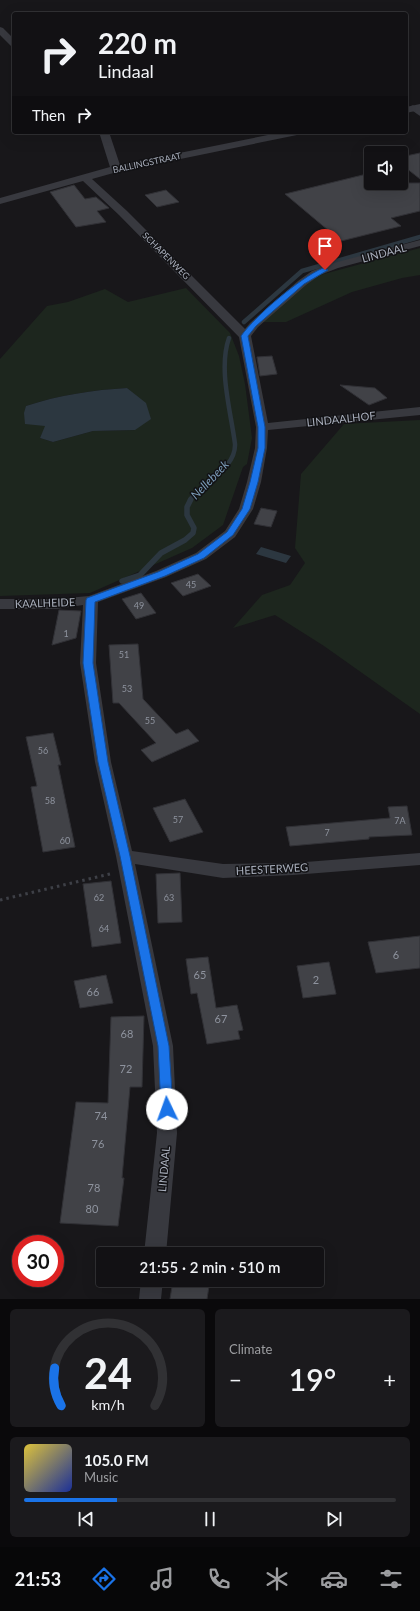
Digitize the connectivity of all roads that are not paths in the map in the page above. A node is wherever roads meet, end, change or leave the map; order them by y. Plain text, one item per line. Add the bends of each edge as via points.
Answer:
1 (0, 30) edge
2 (12, 42) edge
3 (105, 134) edge
4 (287, 134) edge
5 (116, 169) junction
6 (85, 178) junction
7 (0, 201) edge
8 (420, 243) edge
9 (245, 336) junction
10 (420, 411) edge
11 (262, 427) junction
12 (90, 600) junction
13 (0, 604) edge
14 (420, 859) edge
15 (127, 863) junction
16 (156, 1247) edge
17 (151, 1287) edge
18 (150, 1299) edge

1 - 2 street
3 - 5 street
4 - 5 street, BALLINGSTRAAT
5 - 6 street, BALLINGSTRAAT
6 - 7 street, BALLINGSTRAAT
6 - 9 street, SCHAPENWEG
8 - 9 street, LINDAAL via 316,273 254,325
9 - 11 street
10 - 11 street, LINDAALHOF
11 - 12 street via 262,448 252,489 246,509 230,534 201,556 162,574
12 - 13 street, KAALHEIDE via 56,604
12 - 15 street, LINDAAL via 88,663 103,762
14 - 15 street, HEESTERWEG via 293,869 223,871
15 - 16 street, LINDAAL via 163,1046 166,1080 167,1133
17 - 18 street

